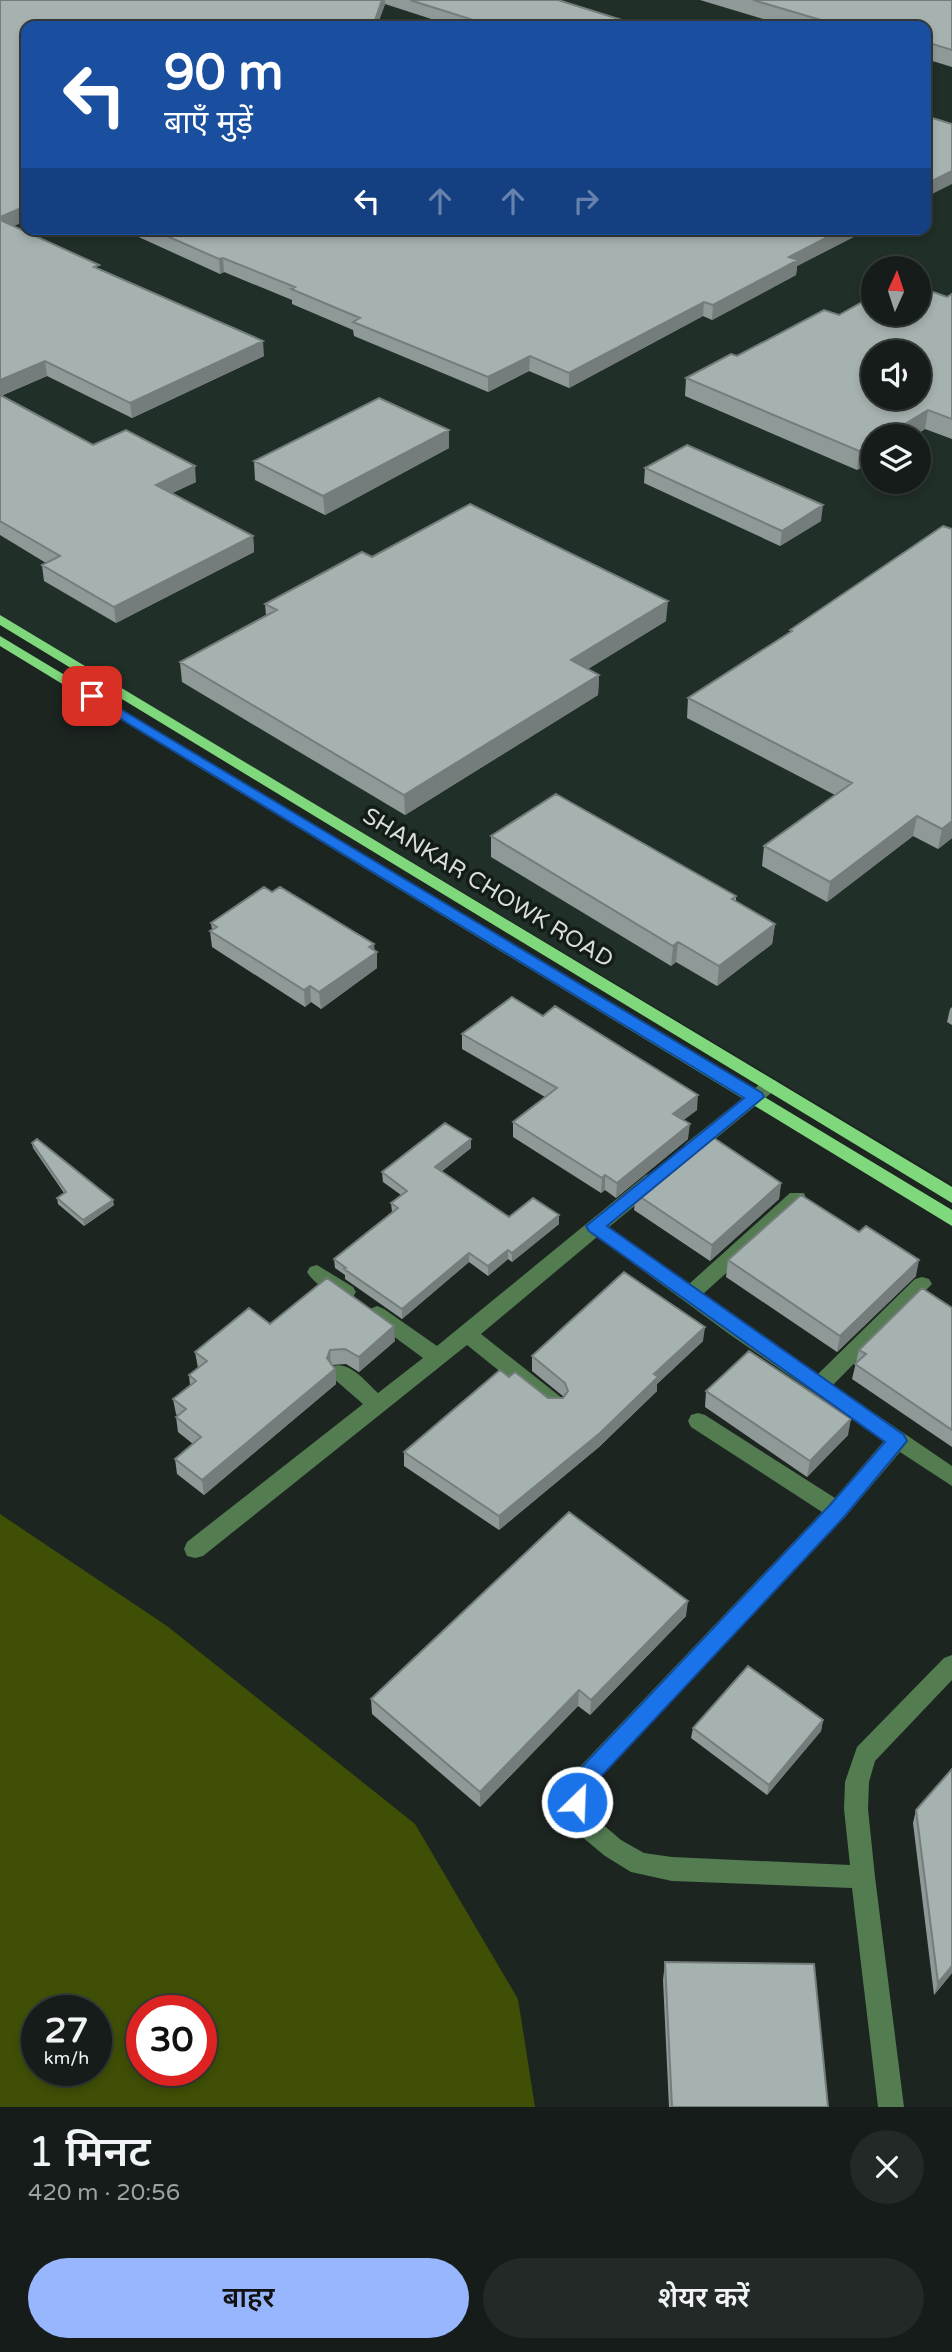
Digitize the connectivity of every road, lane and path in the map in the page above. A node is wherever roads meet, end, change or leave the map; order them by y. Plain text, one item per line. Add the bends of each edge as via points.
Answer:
1 (0, 619) edge
2 (0, 640) edge
3 (763, 1091) junction
4 (952, 1196) edge
5 (797, 1198) edge
6 (952, 1219) edge
7 (595, 1226) junction
8 (317, 1272) dead end
9 (922, 1284) dead end
10 (689, 1296) junction
11 (467, 1334) junction
12 (437, 1357) junction
13 (340, 1372) edge
14 (819, 1386) junction
15 (377, 1404) junction
16 (555, 1404) edge
17 (698, 1421) dead end
18 (897, 1441) junction
19 (952, 1477) edge
20 (837, 1511) junction
21 (195, 1549) dead end
22 (952, 1665) edge
23 (863, 1877) junction
24 (891, 2107) edge

1 - 3 main road, SHANKAR CHOWK ROAD
2 - 3 main road, SHANKAR CHOWK ROAD
3 - 4 main road, SHANKAR CHOWK ROAD
3 - 6 main road, SHANKAR CHOWK ROAD
3 - 7 street
5 - 10 street
7 - 10 street
7 - 11 street
8 - 12 street
9 - 14 street
10 - 14 street
11 - 12 street
11 - 16 street
12 - 15 street
13 - 15 street
14 - 18 street
15 - 21 street
17 - 20 street
18 - 19 street
18 - 20 street
20 - 23 street via 582,1781 577,1802 583,1823 640,1864
22 - 23 street via 865,1755 856,1809
23 - 24 street

